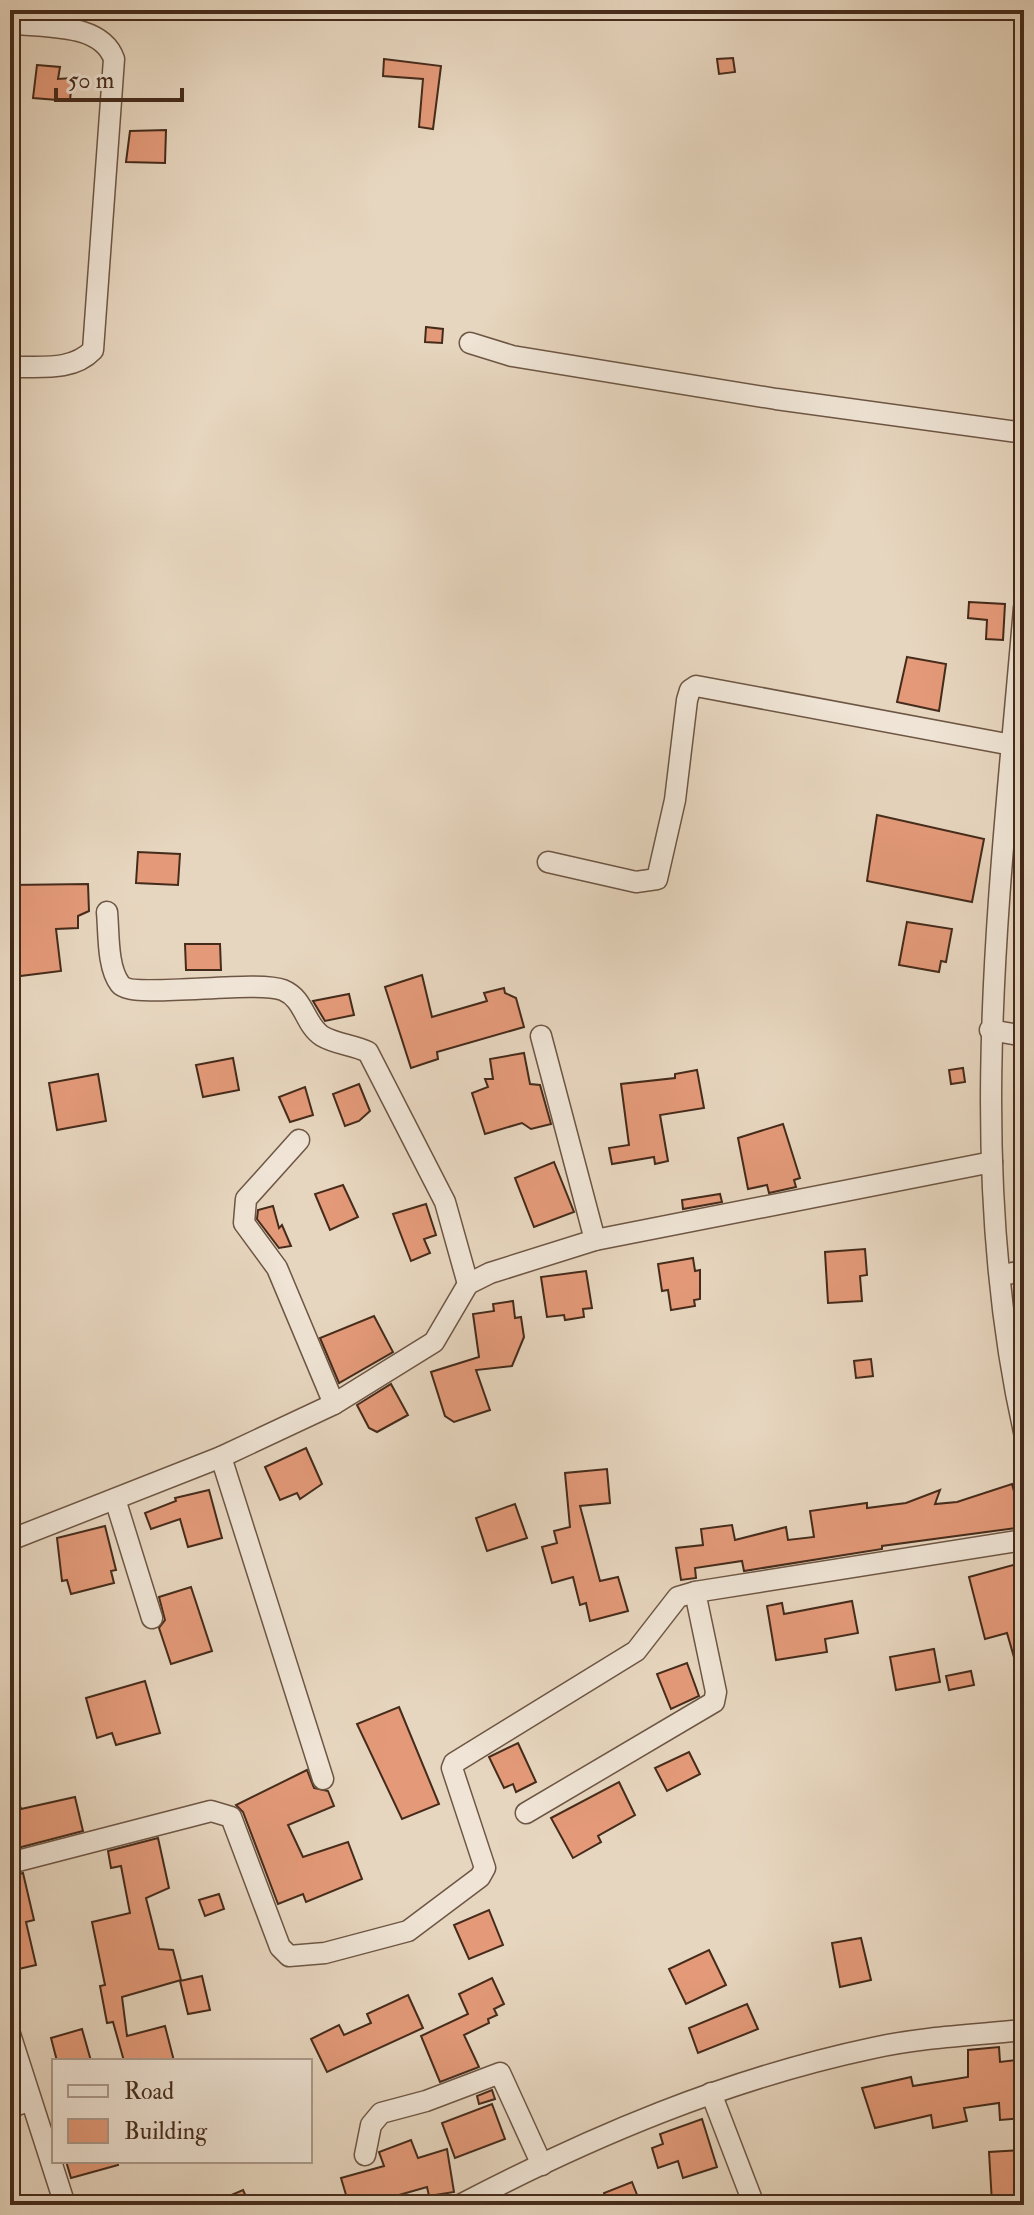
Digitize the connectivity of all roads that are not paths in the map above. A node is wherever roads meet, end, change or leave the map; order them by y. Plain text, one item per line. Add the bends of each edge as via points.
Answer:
1 (10, 23) edge
2 (470, 343) dead end
3 (10, 367) edge
4 (1024, 433) edge
5 (1024, 608) edge
6 (1012, 745) junction
7 (548, 862) dead end
8 (107, 912) dead end
9 (990, 1030) junction
10 (541, 1036) dead end
11 (1024, 1036) edge
12 (299, 1140) dead end
13 (992, 1162) junction
14 (595, 1240) junction
15 (1024, 1271) edge
16 (1001, 1275) junction
17 (468, 1284) junction
18 (334, 1404) junction
19 (1024, 1432) edge
20 (221, 1457) junction
21 (115, 1499) junction
22 (10, 1540) edge
23 (1024, 1540) edge
24 (695, 1592) junction
25 (152, 1618) dead end
26 (323, 1779) dead end
27 (526, 1813) dead end
28 (10, 1863) edge
29 (1024, 2030) edge
30 (10, 2034) edge
31 (711, 2093) junction
32 (20, 2104) edge
33 (365, 2155) dead end
34 (542, 2165) junction
35 (65, 2205) edge
36 (460, 2205) edge
37 (754, 2205) edge

1 - 3 street via 93,34 109,44 114,59 93,350 70,365
2 - 4 street via 512,356 776,399
5 - 6 street
6 - 7 street via 696,686 687,700 675,800 657,879 636,882
6 - 9 street
8 - 17 street via 114,975 122,988 281,989 303,1007 321,1035 368,1052 445,1202
9 - 11 street
9 - 13 street
10 - 14 street
12 - 18 street via 246,1199 244,1223 277,1268
13 - 14 street
13 - 16 street
14 - 17 street
15 - 16 street
16 - 19 street
17 - 18 street via 434,1342
18 - 20 street
20 - 21 street
20 - 26 street
21 - 22 street
21 - 25 street
23 - 24 street
24 - 27 street via 714,1702
24 - 28 street via 678,1597 636,1651 454,1763 485,1868 408,1931 325,1953 289,1956 280,1947 231,1817 220,1812 167,1820
29 - 31 street via 876,2047
30 - 32 street
31 - 34 street via 632,2121
31 - 37 street
32 - 35 street
33 - 34 street via 371,2125 381,2113 500,2073
34 - 36 street

